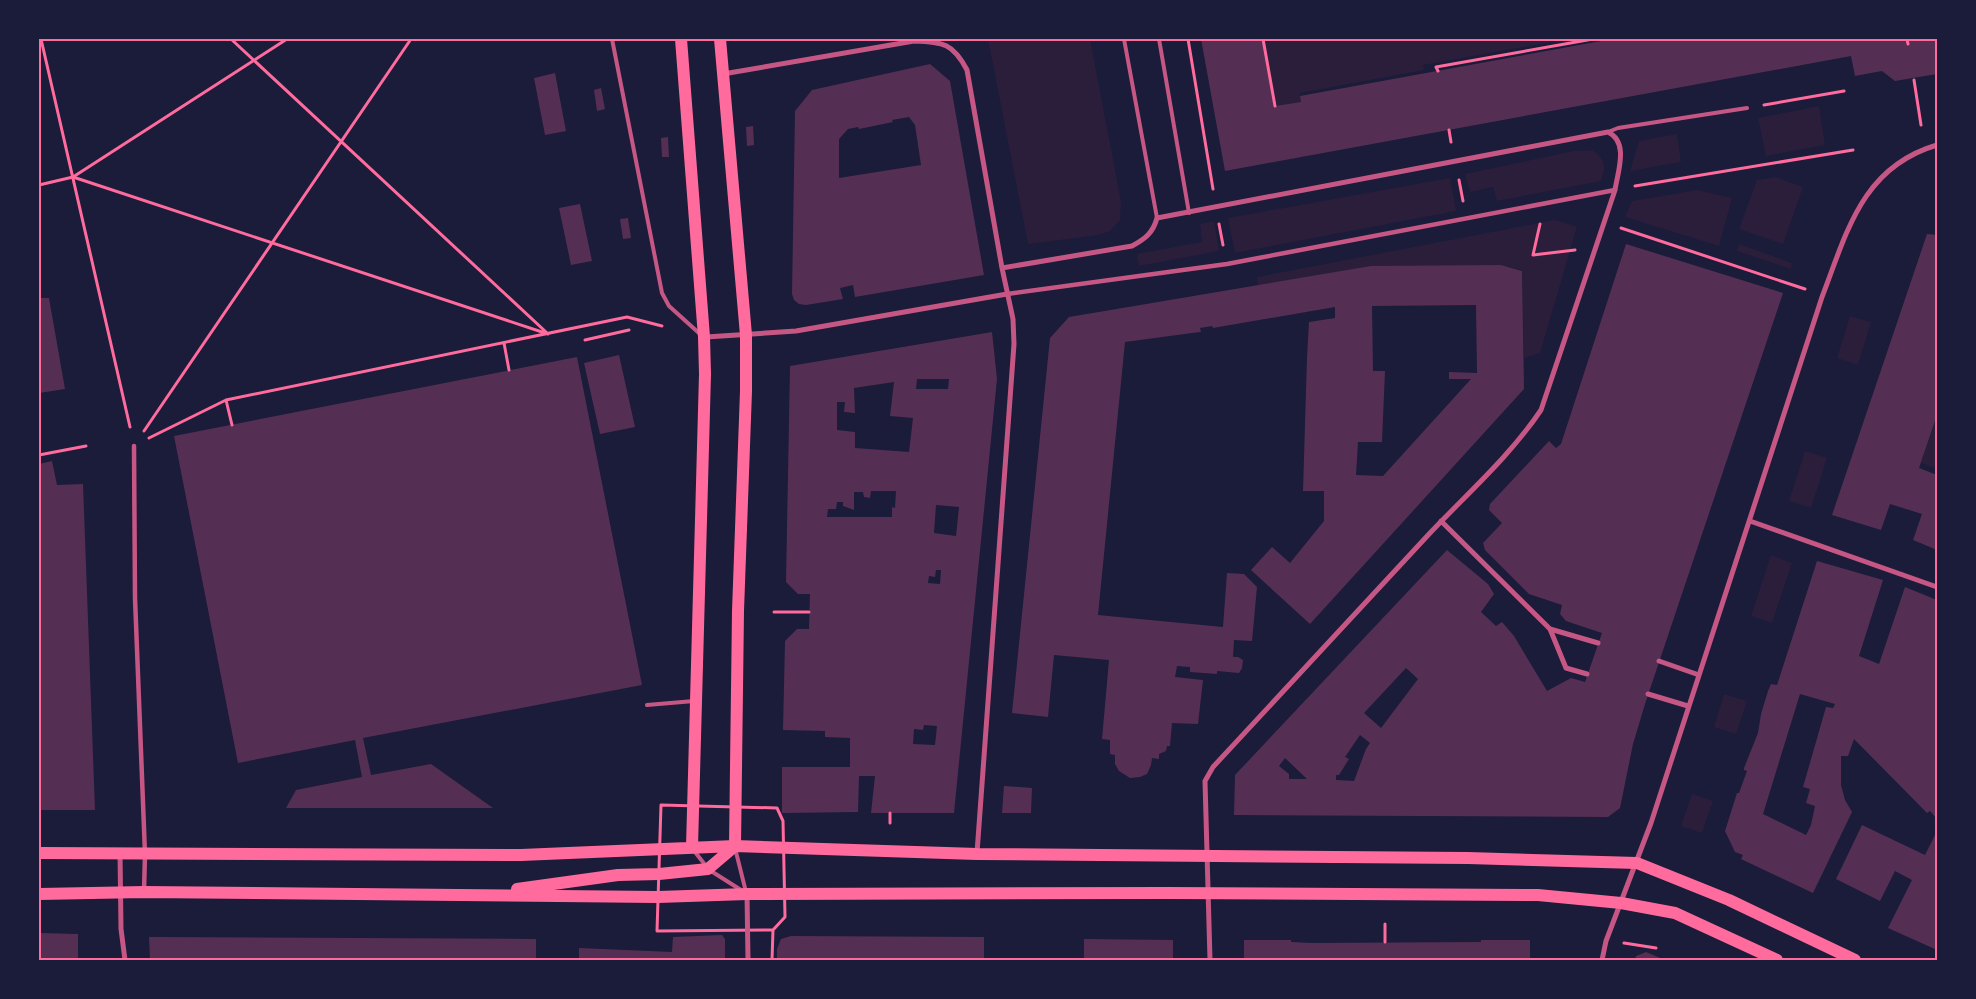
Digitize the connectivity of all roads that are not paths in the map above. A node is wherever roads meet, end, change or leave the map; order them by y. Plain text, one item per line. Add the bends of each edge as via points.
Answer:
1 (612, 39) edge
2 (681, 39) edge
3 (720, 39) edge
4 (1124, 39) edge
5 (1159, 39) edge
6 (722, 74) junction
7 (1747, 108) road end
8 (1608, 132) junction
9 (1937, 145) edge
10 (1615, 190) junction
11 (1189, 212) junction
12 (1157, 218) junction
13 (1002, 268) junction
14 (1007, 294) junction
15 (746, 335) junction
16 (704, 337) junction
17 (134, 446) road end
18 (1441, 521) junction
19 (1750, 521) junction
20 (1937, 587) edge
21 (1550, 629) junction
22 (1598, 643) dead end
23 (1659, 661) dead end
24 (1587, 674) dead end
25 (1699, 675) junction
26 (1648, 694) dead end
27 (696, 701) junction
28 (647, 705) dead end
29 (1688, 706) junction
30 (735, 846) junction
31 (692, 847) junction
32 (39, 853) edge
33 (120, 853) junction
34 (146, 854) junction
35 (976, 854) junction
36 (1207, 856) junction
37 (1637, 863) junction
38 (708, 869) junction
39 (144, 892) junction
40 (122, 893) junction
41 (39, 894) edge
42 (474, 894) junction
43 (747, 894) junction
44 (1209, 894) junction
45 (1621, 903) junction
46 (125, 960) edge
47 (748, 960) edge
48 (1210, 960) edge
49 (1602, 960) edge
50 (1777, 960) edge
51 (1855, 960) edge

1 - 16 lane via 662,293 678,316
2 - 16 main road
3 - 6 main road
4 - 12 lane
5 - 11 lane
6 - 13 street via 914,41 946,46 958,54 967,70
6 - 15 main road
7 - 8 lane
8 - 10 street via 1616,135 1620,144
8 - 11 street
9 - 19 street via 1906,157 1878,180 1849,227 1822,297
10 - 14 street via 1227,264
10 - 18 street via 1541,410 1520,439
11 - 12 street
12 - 13 street via 1146,238 1132,246
13 - 14 street
14 - 15 street via 796,331
14 - 35 street via 1013,318 1014,344
15 - 16 street
15 - 30 main road
16 - 27 main road
17 - 34 street via 135,598
18 - 21 street
18 - 36 street via 1213,767 1205,781
19 - 20 street
19 - 25 street
21 - 22 street
21 - 24 street via 1566,668
23 - 25 street
25 - 29 street
26 - 29 street
27 - 28 lane
27 - 31 main road
29 - 37 street
30 - 31 main road
30 - 35 main road
30 - 38 main road
30 - 43 lane
31 - 34 main road via 521,855
31 - 38 lane
32 - 33 main road
33 - 34 main road
33 - 40 street
34 - 39 street
35 - 36 main road
36 - 37 main road
36 - 44 street
37 - 45 street
37 - 51 main road via 1729,900
38 - 42 main road via 618,875
38 - 43 lane
39 - 40 main road
39 - 42 main road
40 - 41 main road
40 - 46 street via 121,929
42 - 43 main road via 658,897
43 - 44 main road
43 - 47 street
44 - 45 main road via 1538,896
44 - 48 street
45 - 49 street
45 - 50 main road via 1675,913

